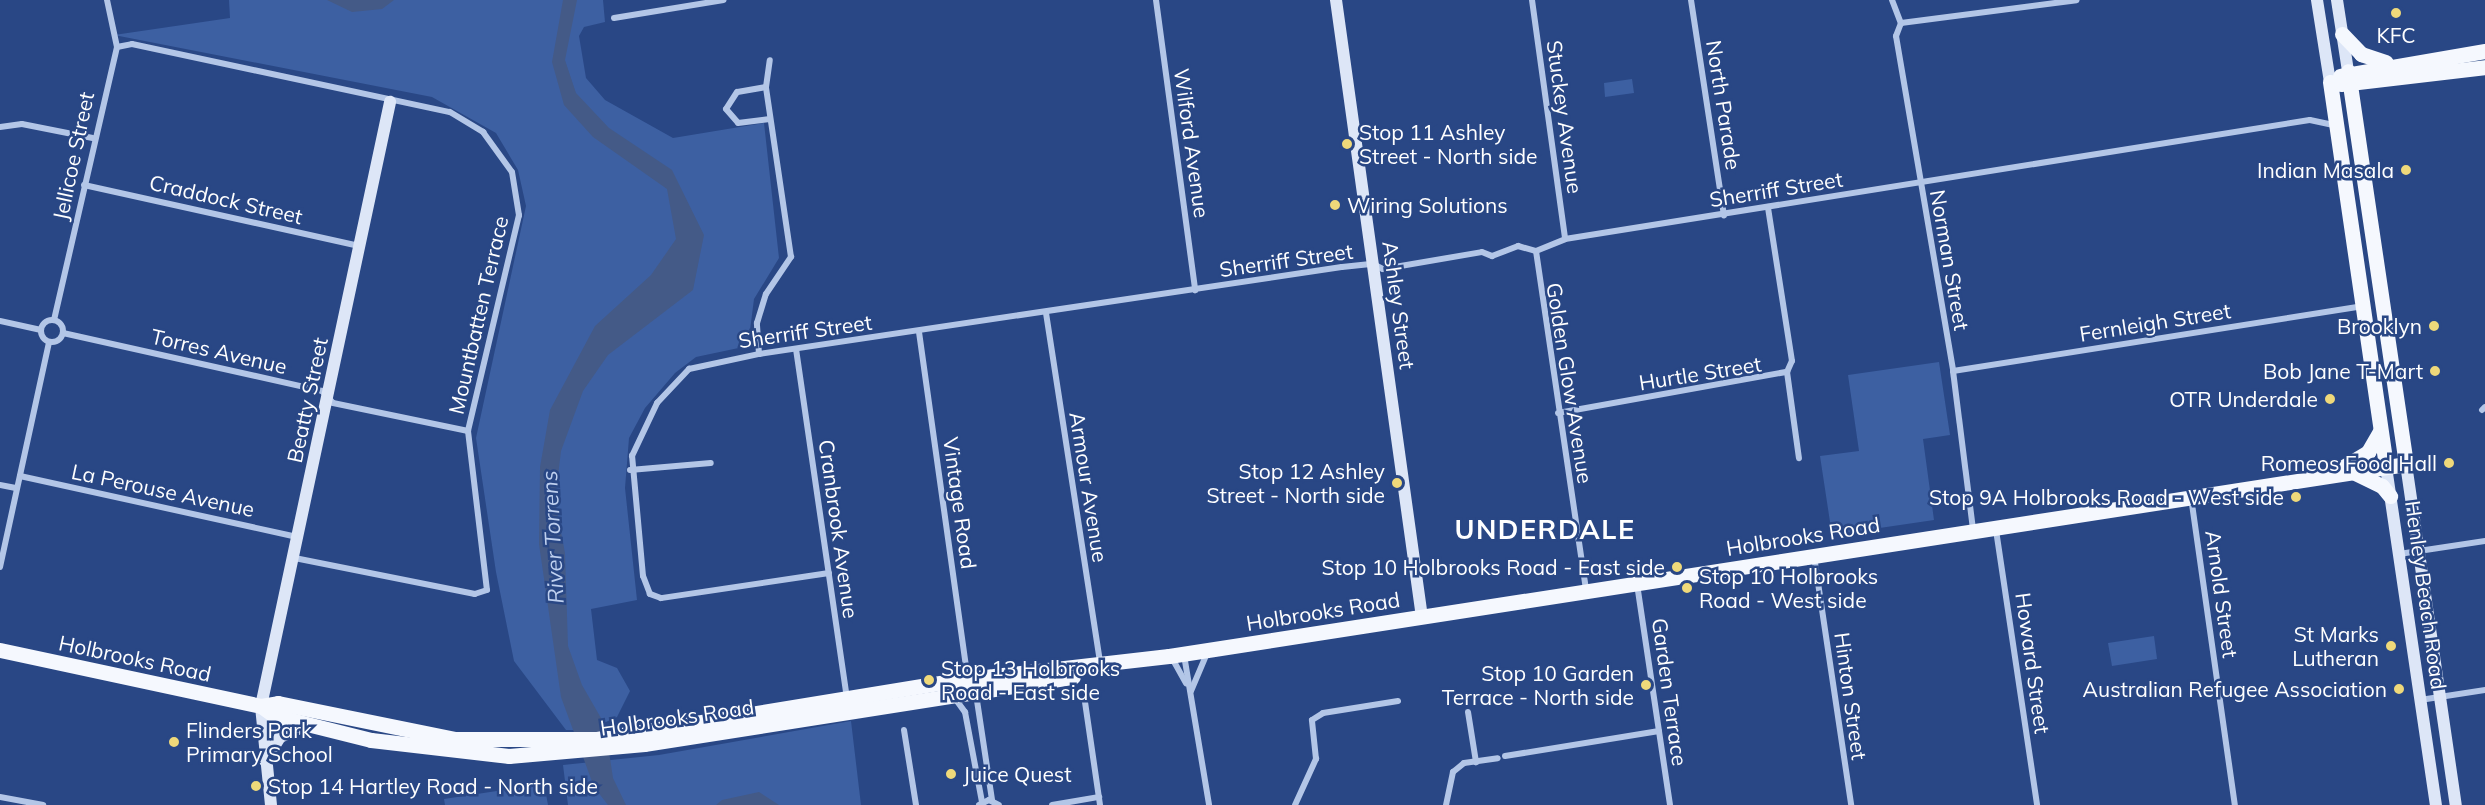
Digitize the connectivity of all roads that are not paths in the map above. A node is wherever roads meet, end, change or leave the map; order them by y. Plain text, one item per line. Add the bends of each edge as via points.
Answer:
1 (107, 0) edge
2 (724, 0) edge
3 (1156, 0) edge
4 (1336, 0) edge
5 (1532, 0) edge
6 (1691, 0) edge
7 (1892, 0) edge
8 (2077, 0) edge
9 (2318, 0) edge
10 (2337, 0) edge
11 (614, 18) dead end
12 (1901, 23) junction
13 (2342, 34) junction
14 (117, 47) junction
15 (2485, 51) edge
16 (770, 60) dead end
17 (2405, 64) junction
18 (2485, 67) edge
19 (2349, 79) junction
20 (2330, 82) junction
21 (766, 87) junction
22 (390, 102) junction
23 (770, 119) junction
24 (2336, 126) junction
25 (0, 127) edge
26 (93, 138) junction
27 (1920, 183) junction
28 (84, 184) junction
29 (1768, 207) junction
30 (1724, 215) junction
31 (1565, 239) junction
32 (360, 246) junction
33 (1536, 251) junction
34 (1373, 264) junction
35 (1196, 290) junction
36 (2362, 306) junction
37 (1046, 313) junction
38 (54, 320) junction
39 (0, 321) edge
40 (41, 330) junction
41 (919, 332) junction
42 (63, 333) junction
43 (50, 342) junction
44 (796, 349) junction
45 (759, 354) junction
46 (1953, 371) junction
47 (1787, 372) junction
48 (327, 397) junction
49 (1558, 413) junction
50 (468, 431) junction
51 (2380, 431) junction
52 (1799, 458) dead end
53 (711, 463) dead end
54 (2406, 464) junction
55 (2386, 466) junction
56 (630, 470) junction
57 (2351, 472) junction
58 (20, 476) junction
59 (2318, 476) junction
60 (0, 484) edge
61 (16, 488) junction
62 (2191, 495) junction
63 (2390, 496) junction
64 (1996, 526) junction
65 (1973, 529) junction
66 (299, 537) junction
67 (2485, 541) edge
68 (2418, 551) junction
69 (2399, 554) junction
70 (1814, 556) junction
71 (295, 558) junction
72 (0, 567) edge
73 (829, 573) junction
74 (1637, 583) junction
75 (1586, 591) junction
76 (1422, 616) junction
77 (0, 650) edge
78 (1208, 650) junction
79 (1177, 655) junction
80 (1101, 667) junction
81 (971, 678) junction
82 (2485, 690) edge
83 (976, 695) junction
84 (1191, 695) junction
85 (954, 697) junction
86 (2440, 697) junction
87 (2420, 700) junction
88 (1398, 701) dead end
89 (1084, 702) dead end
90 (848, 705) junction
91 (261, 706) junction
92 (1468, 712) dead end
93 (307, 725) junction
94 (904, 730) dead end
95 (1659, 731) junction
96 (554, 747) junction
97 (1505, 756) dead end
98 (1497, 758) dead end
99 (265, 761) junction
100 (1476, 762) junction
101 (0, 796) edge
102 (1099, 797) junction
103 (992, 800) junction
104 (981, 803) edge
105 (43, 805) edge
106 (271, 805) edge
107 (916, 805) edge
108 (999, 805) edge
109 (1052, 805) edge
110 (1100, 805) edge
111 (1209, 805) edge
112 (1295, 805) edge
113 (1446, 805) edge
114 (1670, 805) edge
115 (1851, 805) edge
116 (2037, 805) edge
117 (2235, 805) edge
118 (2436, 805) edge
119 (2456, 805) edge

1 - 14 street, Jellicoe Street
2 - 11 street
3 - 35 street, Wilford Avenue
4 - 34 street, Ashley Street
5 - 31 street, Stuckey Avenue
6 - 30 street, North Parade
7 - 12 street, Norman Street
8 - 12 street
9 - 20 street, Henley Beach Road
10 - 13 street, Henley Beach Road
12 - 27 street, Norman Street via 1896,36
13 - 17 main road via 2368,58
13 - 19 street, Henley Beach Road
14 - 22 street, Mountbatten Terrace via 132,44
14 - 26 street, Jellicoe Street
15 - 17 main road
16 - 21 street
17 - 19 main road
18 - 19 main road
19 - 20 main road
19 - 54 main road, Henley Beach Road
20 - 24 main road, Henley Beach Road
21 - 23 street
21 - 23 street via 737,92 726,109 738,123
22 - 32 street, Beatty Street
22 - 50 street, Mountbatten Terrace via 450,112 483,132 512,172 518,195 519,215
23 - 45 street via 790,257 766,294 757,323
24 - 27 street, Sherriff Street via 2318,119
24 - 36 main road, Henley Beach Road
25 - 26 street via 22,124
26 - 28 street, Jellicoe Street
27 - 29 street, Sherriff Street
27 - 46 street, Norman Street
28 - 32 street, Craddock Street
28 - 38 street, Jellicoe Street
29 - 30 street, Sherriff Street
29 - 47 street, Hurtle Street via 1792,361
30 - 31 street, Sherriff Street
31 - 33 street, Sherriff Street
32 - 48 street, Beatty Street
33 - 34 street, Sherriff Street via 1518,246 1492,256 1482,252 1383,269
33 - 49 street, Golden Glow Avenue
34 - 35 street, Sherriff Street
34 - 76 street, Ashley Street
35 - 37 street, Sherriff Street
36 - 46 street, Fernleigh Street
36 - 51 main road, Henley Beach Road
37 - 41 street, Sherriff Street
37 - 80 street, Armour Avenue
38 - 40 street
38 - 42 street
39 - 40 street
40 - 43 street
41 - 44 street, Sherriff Street
41 - 81 street, Vintage Road
42 - 43 street
42 - 48 street, Torres Avenue via 322,391
43 - 58 street
44 - 45 street, Sherriff Street
44 - 73 street, Cranbrook Avenue
45 - 56 street, Sherriff Street via 710,362 671,385 639,433
46 - 65 street, Norman Street
47 - 49 street, Hurtle Street
47 - 52 street
48 - 50 street, Torres Avenue
48 - 66 street, Beatty Street
49 - 75 street, Golden Glow Avenue
50 - 71 street, Mountbatten Terrace via 487,590 475,594
51 - 55 main road, Henley Beach Road
51 - 59 main road via 2362,457
53 - 56 street
54 - 55 main road, Holbrooks Road
54 - 68 street, Henley Beach Road
55 - 57 main road, Holbrooks Road
55 - 63 street, Henley Beach Road
56 - 73 street, Sherriff Street via 650,594 661,598
57 - 59 main road, Holbrooks Road
57 - 63 main road via 2382,486
58 - 61 street
58 - 66 street, La Perouse Avenue
59 - 62 main road, Holbrooks Road
60 - 61 street
61 - 72 street
62 - 64 main road, Holbrooks Road
62 - 117 street, Arnold Street
63 - 69 street, Henley Beach Road
64 - 65 main road, Holbrooks Road
64 - 116 street, Howard Street
65 - 70 main road, Holbrooks Road
66 - 71 street, Beatty Street
67 - 68 street
68 - 69 street
68 - 86 street, Henley Beach Road
69 - 87 street, Henley Beach Road
70 - 74 main road, Holbrooks Road
70 - 115 street, Hinton Street
71 - 91 street, Beatty Street
73 - 90 street, Cranbrook Avenue
74 - 75 main road, Holbrooks Road
74 - 95 street, Garden Terrace
75 - 76 main road, Holbrooks Road
76 - 78 main road, Holbrooks Road
77 - 91 main road, Holbrooks Road
78 - 79 main road, Holbrooks Road
78 - 84 street
79 - 80 main road, Holbrooks Road
79 - 84 street
79 - 84 street
80 - 81 main road, Holbrooks Road
80 - 83 main road, Holbrooks Road via 1077,676
81 - 83 street, Vintage Road
81 - 90 main road, Holbrooks Road
82 - 86 street
83 - 85 main road, Holbrooks Road
83 - 103 street, Vintage Road
84 - 111 street
85 - 90 main road, Holbrooks Road
85 - 104 street via 964,712
86 - 87 street
86 - 119 street, Henley Beach Road
87 - 118 street, Henley Beach Road
88 - 112 street via 1323,713 1312,720 1316,759
89 - 102 street
90 - 96 main road, Holbrooks Road
90 - 96 main road, Holbrooks Road via 644,744
91 - 93 main road, Holbrooks Road
91 - 96 main road, Holbrooks Road via 278,703 455,739
91 - 99 street, Beatty Street
92 - 100 street
93 - 96 main road, Holbrooks Road via 454,754
93 - 99 street via 280,736
94 - 107 street
95 - 97 street
95 - 114 street, Garden Terrace
98 - 100 street
99 - 106 street, Beatty Street
100 - 113 street via 1453,772
101 - 105 street
102 - 109 street
102 - 110 street
103 - 104 street
103 - 108 street

